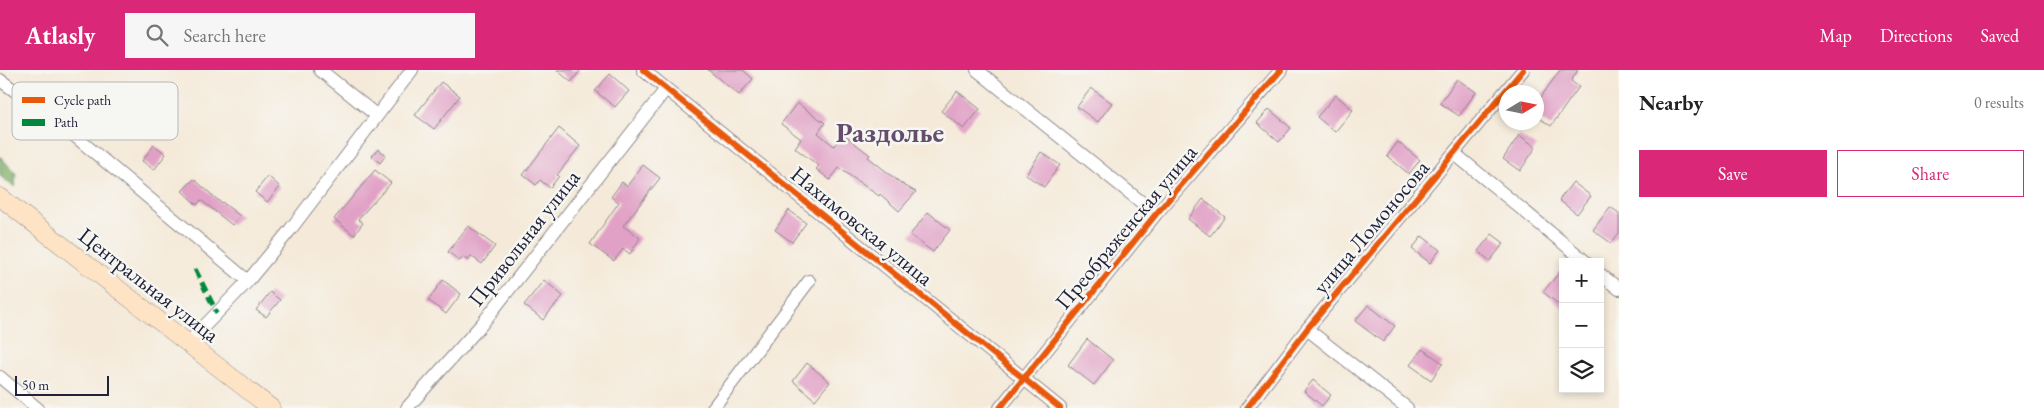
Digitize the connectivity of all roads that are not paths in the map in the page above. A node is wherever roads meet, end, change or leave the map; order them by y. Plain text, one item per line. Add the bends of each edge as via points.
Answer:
1 (320, 70) edge
2 (412, 70) edge
3 (643, 70) edge
4 (978, 70) edge
5 (1281, 70) edge
6 (1523, 70) edge
7 (0, 80) edge
8 (12, 89) edge
9 (666, 89) junction
10 (376, 115) junction
11 (80, 140) edge
12 (1456, 154) junction
13 (0, 197) edge
14 (1156, 214) junction
15 (1581, 258) edge
16 (1604, 277) edge
17 (248, 281) junction
18 (809, 281) dead end
19 (1619, 290) edge
20 (1308, 329) junction
21 (188, 343) junction
22 (0, 377) edge
23 (1023, 380) junction
24 (37, 408) edge
25 (271, 408) edge
26 (407, 408) edge
27 (713, 408) edge
28 (1000, 408) edge
29 (1060, 408) edge
30 (1247, 408) edge
31 (1407, 408) edge

1 - 10 street
2 - 10 street
3 - 9 street, Нахимовская улица
4 - 14 street
5 - 14 street, Преображенская улица
6 - 12 street, улица Ломоносова
7 - 8 street
9 - 23 street, Нахимовская улица
9 - 26 street, Привольная улица via 482,324
10 - 17 street
11 - 17 street
12 - 15 street
12 - 20 street, улица Ломоносова
13 - 21 main road, Центральная улица
14 - 23 street, Преображенская улица
16 - 19 street
17 - 21 street
18 - 27 street
20 - 30 street, улица Ломоносова
20 - 31 street
21 - 25 main road, Центральная улица
22 - 24 street
23 - 28 street, Преображенская улица
23 - 29 street, Нахимовская улица

